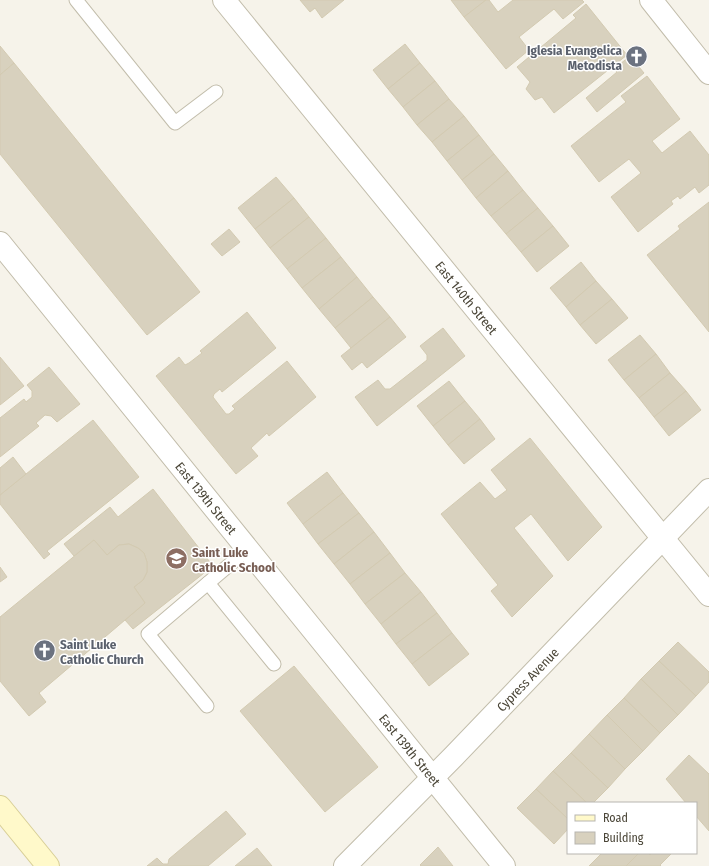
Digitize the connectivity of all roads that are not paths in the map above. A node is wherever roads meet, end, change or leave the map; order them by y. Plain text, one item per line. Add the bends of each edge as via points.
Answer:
1 (76, 0) edge
2 (224, 0) edge
3 (657, 2) edge
4 (709, 73) edge
5 (216, 92) dead end
6 (0, 243) edge
7 (709, 490) edge
8 (662, 539) junction
9 (248, 549) junction
10 (208, 583) junction
11 (709, 595) edge
12 (274, 664) dead end
13 (208, 706) dead end
14 (432, 778) junction
15 (0, 807) edge
16 (48, 866) edge
17 (345, 866) edge
18 (504, 866) edge

1 - 5 lane via 175,122
2 - 8 street, East 140th Street
3 - 4 street
6 - 9 street, East 139th Street
7 - 8 street, Cypress Avenue
8 - 11 street, East 140th Street
8 - 14 street, Cypress Avenue
9 - 10 lane
9 - 14 street, East 139th Street
10 - 12 lane
10 - 13 lane via 148,634
14 - 17 street, Cypress Avenue
14 - 18 street, East 139th Street
15 - 16 main road

